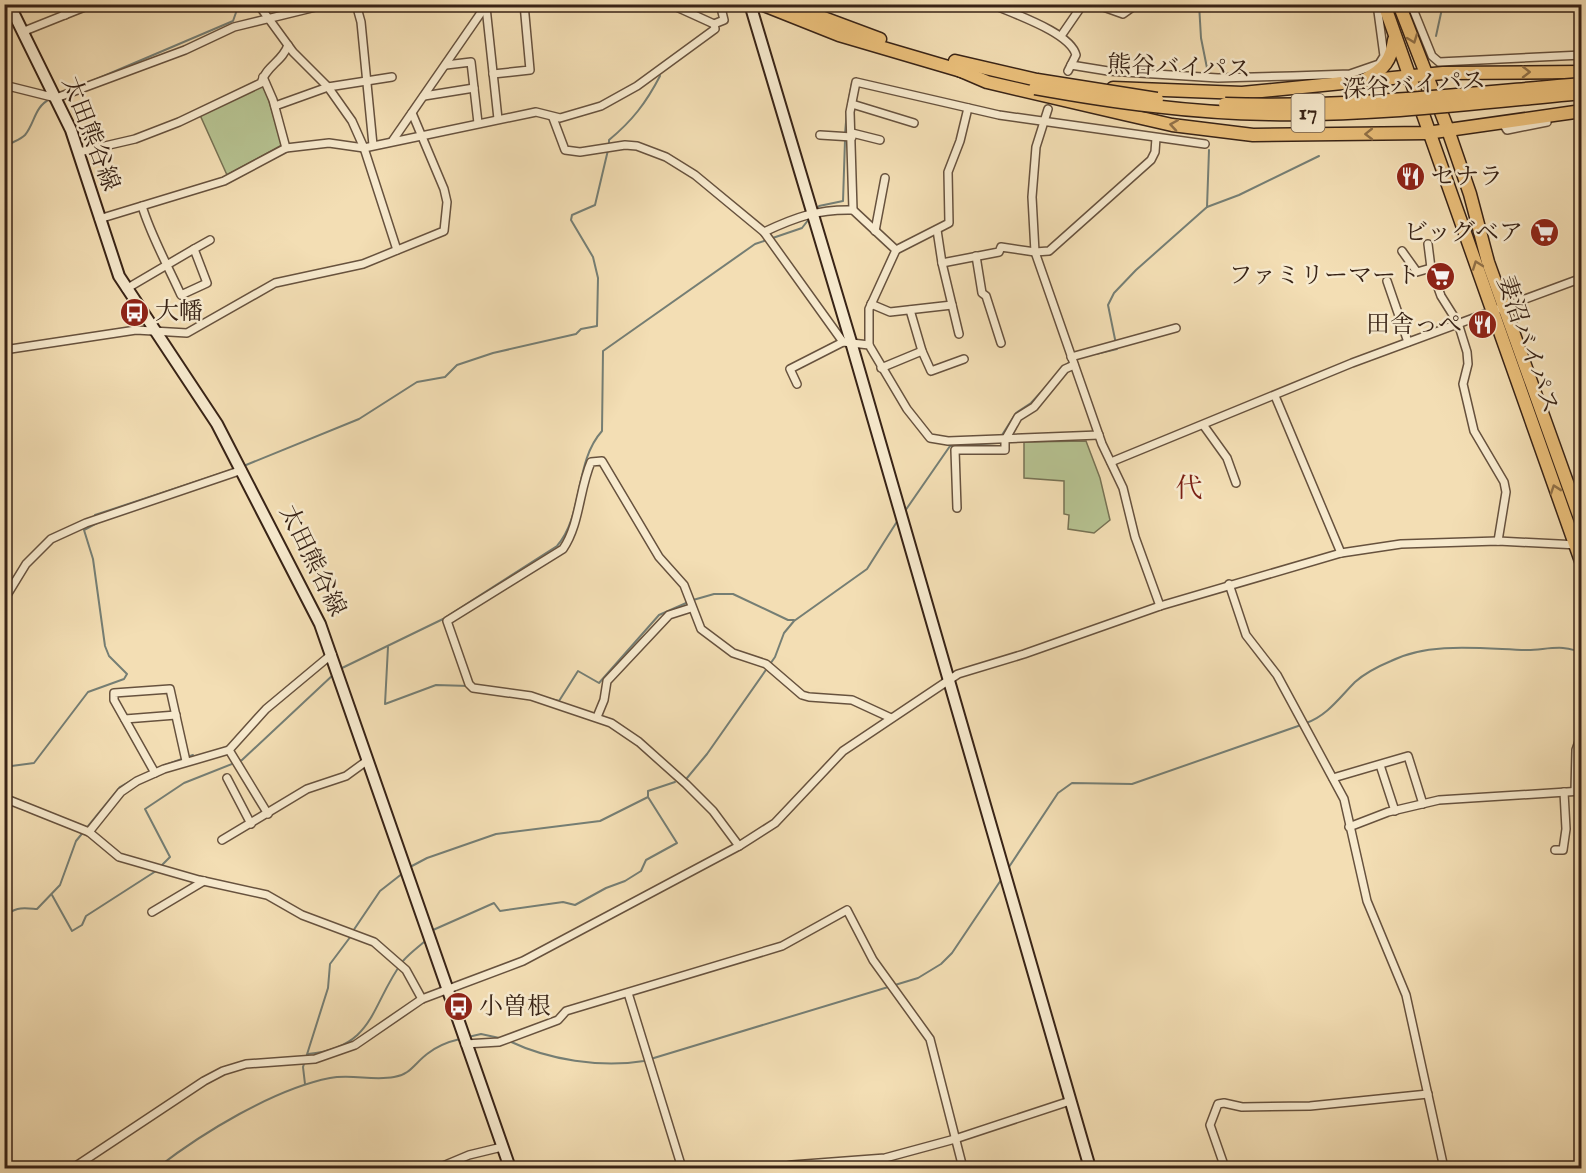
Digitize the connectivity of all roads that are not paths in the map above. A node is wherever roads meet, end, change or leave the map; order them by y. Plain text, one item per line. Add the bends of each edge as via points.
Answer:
1 (9, 4) edge
2 (62, 4) edge
3 (258, 4) edge
4 (327, 4) edge
5 (356, 4) edge
6 (524, 4) edge
7 (670, 4) edge
8 (720, 4) edge
9 (750, 4) edge
10 (761, 4) edge
11 (786, 4) edge
12 (992, 4) edge
13 (1083, 4) edge
14 (1095, 4) edge
15 (1137, 4) edge
16 (1182, 4) edge
17 (1196, 4) edge
18 (1377, 4) edge
19 (1384, 4) edge
20 (1399, 4) edge
21 (1412, 4) edge
22 (90, 5) edge
23 (487, 6) edge
24 (65, 15) junction
25 (271, 20) junction
26 (714, 24) junction
27 (840, 30) junction
28 (22, 32) junction
29 (1061, 36) junction
30 (1394, 36) junction
31 (288, 45) junction
32 (1581, 55) edge
33 (446, 65) junction
34 (958, 70) junction
35 (1581, 72) edge
36 (493, 74) junction
37 (1426, 74) junction
38 (263, 76) junction
39 (392, 77) dead end
40 (1408, 77) junction
41 (1362, 82) junction
42 (367, 83) junction
43 (1036, 84) junction
44 (1581, 84) edge
45 (4, 86) edge
46 (328, 87) junction
47 (474, 88) junction
48 (1581, 93) edge
49 (424, 96) junction
50 (56, 98) junction
51 (852, 104) junction
52 (275, 106) junction
53 (968, 108) junction
54 (1048, 108) dead end
55 (1581, 112) edge
56 (412, 113) junction
57 (553, 118) junction
58 (498, 119) junction
59 (1043, 120) junction
60 (478, 123) junction
61 (914, 123) dead end
62 (1448, 130) junction
63 (1427, 133) junction
64 (423, 134) junction
65 (820, 135) dead end
66 (852, 135) junction
67 (1156, 138) junction
68 (393, 140) junction
69 (880, 140) dead end
70 (1205, 144) dead end
71 (373, 146) junction
72 (286, 148) junction
73 (364, 148) junction
74 (79, 152) junction
75 (885, 178) dead end
76 (142, 206) junction
77 (853, 210) junction
78 (814, 212) junction
79 (99, 219) junction
80 (937, 230) junction
81 (875, 231) junction
82 (766, 233) junction
83 (210, 240) dead end
84 (1428, 244) dead end
85 (194, 249) junction
86 (397, 250) junction
87 (896, 250) junction
88 (1402, 251) dead end
89 (1035, 252) junction
90 (976, 256) junction
91 (942, 263) junction
92 (168, 264) junction
93 (1431, 268) junction
94 (1581, 278) edge
95 (1387, 281) dead end
96 (126, 289) junction
97 (871, 304) junction
98 (952, 305) junction
99 (1499, 307) junction
100 (910, 310) junction
101 (1458, 323) junction
102 (1176, 328) dead end
103 (154, 330) junction
104 (960, 334) dead end
105 (847, 342) junction
106 (1408, 342) junction
107 (1001, 343) dead end
108 (869, 345) junction
109 (4, 350) edge
110 (921, 351) junction
111 (964, 359) dead end
112 (1072, 360) junction
113 (881, 368) junction
114 (797, 384) dead end
115 (1275, 396) junction
116 (1204, 426) junction
117 (1099, 435) junction
118 (1005, 440) junction
119 (1111, 462) junction
120 (242, 470) junction
121 (1236, 483) dead end
122 (957, 508) dead end
123 (1581, 524) edge
124 (1498, 541) junction
125 (1578, 545) edge
126 (1341, 553) junction
127 (1581, 564) edge
128 (1229, 584) junction
129 (4, 600) edge
130 (1160, 606) junction
131 (691, 608) junction
132 (332, 654) junction
133 (948, 682) junction
134 (176, 715) junction
135 (597, 717) junction
136 (891, 718) junction
137 (125, 719) junction
138 (1581, 733) edge
139 (229, 750) junction
140 (368, 760) junction
141 (186, 762) junction
142 (1380, 765) junction
143 (155, 773) junction
144 (227, 778) dead end
145 (1333, 778) junction
146 (1578, 791) edge
147 (1564, 792) junction
148 (4, 798) edge
149 (1423, 804) junction
150 (1395, 811) junction
151 (268, 814) junction
152 (251, 824) junction
153 (1348, 827) junction
154 (88, 832) junction
155 (222, 840) dead end
156 (739, 846) junction
157 (1555, 849) dead end
158 (204, 881) junction
159 (152, 912) dead end
160 (446, 988) junction
161 (628, 993) junction
162 (422, 999) junction
163 (464, 1040) junction
164 (1428, 1094) junction
165 (1070, 1101) junction
166 (955, 1139) junction
167 (502, 1147) junction
168 (865, 1165) edge
169 (73, 1168) edge
170 (438, 1168) edge
171 (510, 1168) edge
172 (682, 1168) edge
173 (778, 1168) edge
174 (963, 1168) edge
175 (1090, 1168) edge
176 (1225, 1168) edge
177 (1444, 1168) edge

1 - 28 main road, 太田熊谷線
2 - 24 street
3 - 25 street
4 - 25 street
5 - 42 street
6 - 36 street via 530,70
7 - 26 street
8 - 26 street via 724,20
9 - 78 main road
10 - 27 highway, 熊谷バイパス / 17
11 - 27 highway, 熊谷バイパス / 17
12 - 29 street
13 - 29 street
14 - 15 street via 1123,14
16 - 17 street
18 - 29 street via 1384,56 1379,64 1350,74 1218,78 1070,68 1076,56 1074,47
19 - 30 highway, 妻沼バイパス
20 -> 37 highway, 妻沼バイパス
21 - 32 street via 1432,56 1438,62
22 - 24 street
23 - 33 street
23 - 36 street
24 - 28 street
25 - 31 street
25 - 50 street via 234,27 185,50
26 - 57 street via 714,29 637,86 580,114
27 - 34 highway, 熊谷バイパス / 17
27 - 43 highway, 熊谷バイパス / 17
28 - 50 main road, 太田熊谷線
30 - 40 highway, 妻沼バイパス
30 - 41 highway via 1385,67
31 - 38 street via 285,54
31 - 46 street
33 - 47 street via 471,62
33 - 49 street
34 - 43 highway, 熊谷バイパス / 17
63 -> 34 highway, 17 via 1253,135 1172,125 987,82
37 -> 35 highway, 熊谷バイパス / 17
36 - 58 street
37 - 40 highway, 熊谷バイパス / 17
37 - 62 highway, 妻沼バイパス
38 - 52 street
38 - 74 street via 261,83 179,122 135,139
39 - 42 street
40 - 41 highway, 熊谷バイパス / 17
40 - 63 highway, 妻沼バイパス
41 - 43 highway, 熊谷バイパス / 17, bridge via 1242,93
42 - 46 street
42 - 71 street
43 - 44 highway, 深谷バイパス / 17, bridge via 1157,100 1271,106
43 - 48 highway, 深谷バイパス / 17, bridge via 1158,108 1271,114 1370,111
45 - 50 street
46 - 52 street
46 - 73 street via 352,121
47 - 49 street
47 - 60 street
49 - 56 street
50 - 74 main road, 太田熊谷線
51 - 53 street via 856,82
51 - 61 street
51 - 66 street
52 - 72 street
53 - 59 street
53 - 80 street via 948,172 949,223
54 - 59 street
55 - 62 highway, 17
56 - 64 street
56 - 68 street
57 - 58 street via 536,112
57 - 82 street via 565,150 637,146 666,157
58 - 60 street
59 - 67 street
59 - 89 street via 1036,147 1032,197
60 - 64 street
62 - 63 highway, 17
62 - 99 highway, 妻沼バイパス via 1472,202
99 -> 63 highway, 妻沼バイパス
64 - 68 street
64 - 86 street via 447,202 444,231
65 - 66 street
66 - 69 street
66 - 77 street
67 - 70 street
67 - 89 street via 1151,160 1049,251
68 - 71 street
71 - 73 street
72 - 73 street via 329,143
72 - 76 street via 224,181
73 - 86 street
74 - 79 main road, 太田熊谷線
75 - 81 street
76 - 79 street
76 - 92 street
77 - 78 street
77 - 81 street
78 - 82 street
78 - 105 main road
79 - 96 main road, 太田熊谷線
80 - 87 street
80 - 91 street
81 - 87 street
82 - 105 street
83 - 85 street
84 - 93 street
85 - 92 street
85 - 92 street via 207,283 181,295
86 - 103 street via 363,264 275,283 187,333
87 - 97 street
88 - 93 street via 1417,272
89 - 90 street via 1001,247 999,252
89 - 112 street
90 - 91 street
90 - 107 street via 982,293
91 - 98 street
92 - 96 street
93 - 101 street via 1441,296
94 - 99 street
95 - 106 street
96 - 103 main road, 太田熊谷線
97 - 100 street via 890,312
97 - 108 street
98 - 100 street
98 - 104 street
99 - 101 street
99 - 123 highway, 妻沼バイパス
125 -> 99 highway, 妻沼バイパス
100 - 110 street
101 - 106 street
101 - 124 street via 1468,358 1463,384 1469,415 1506,492
102 - 112 street
103 - 109 street
103 - 120 main road, 太田熊谷線 via 208,409
105 - 108 street
105 - 114 street via 790,369
105 - 133 main road
106 - 115 street
108 - 113 street
110 - 111 street via 931,371
110 - 113 street
112 - 117 street
112 - 118 street via 1034,407 1018,417
113 - 118 street via 930,438
115 - 116 street
115 - 126 street
116 - 119 street
116 - 121 street via 1227,458
117 - 118 street
117 - 119 street
118 - 122 street via 1005,450 956,450
119 - 130 street
120 - 129 street via 51,539 26,564
120 - 132 main road, 太田熊谷線
124 - 125 street
124 - 126 street via 1401,544
125 - 127 highway, 妻沼バイパス
126 - 128 street
128 - 130 street
128 - 145 street via 1246,635 1277,675
130 - 133 street via 979,666
131 - 135 street via 669,615 607,681
131 - 135 street via 684,585 659,557 602,460 591,462 571,538 563,549 447,621 471,686 531,696
131 - 136 street via 701,629 720,644 768,666 808,698 852,699
132 - 139 street via 266,709
132 - 140 main road, 太田熊谷線
133 - 136 street
133 - 165 main road
134 - 137 street
134 - 137 street via 170,689 114,693
134 - 141 street
135 - 156 street via 639,742 686,784
136 - 156 street via 843,751 775,823
137 - 143 street
138 - 146 street via 1576,750
139 - 141 street
139 - 151 street
140 - 151 street via 345,776 307,789
140 - 160 main road, 太田熊谷線
141 - 143 street
142 - 145 street
142 - 149 street via 1408,756
142 - 150 street
143 - 154 street via 121,792
144 - 152 street
145 - 153 street via 1344,799
146 - 147 street
147 - 149 street
147 - 157 street via 1563,850
148 - 154 street
149 - 150 street
150 - 153 street
151 - 152 street
152 - 155 street
153 - 164 street via 1367,901 1406,995
154 - 158 street via 119,857
156 - 160 street via 523,961
158 - 159 street
158 - 162 street via 267,895 302,915 374,942 404,968
160 - 162 street
160 - 163 main road, 太田熊谷線
161 - 163 street via 566,1011 558,1020 499,1042
161 - 166 street via 782,946 847,910 873,960 930,1039
161 - 172 street
162 - 169 street via 355,1045 311,1060 246,1064 223,1071
163 - 167 main road, 太田熊谷線
164 - 176 street via 1310,1106 1218,1104 1210,1125
164 - 177 street
165 - 166 street
165 - 175 main road
166 - 168 street
166 - 174 street
167 - 170 street
167 - 171 main road, 太田熊谷線
168 - 173 street

